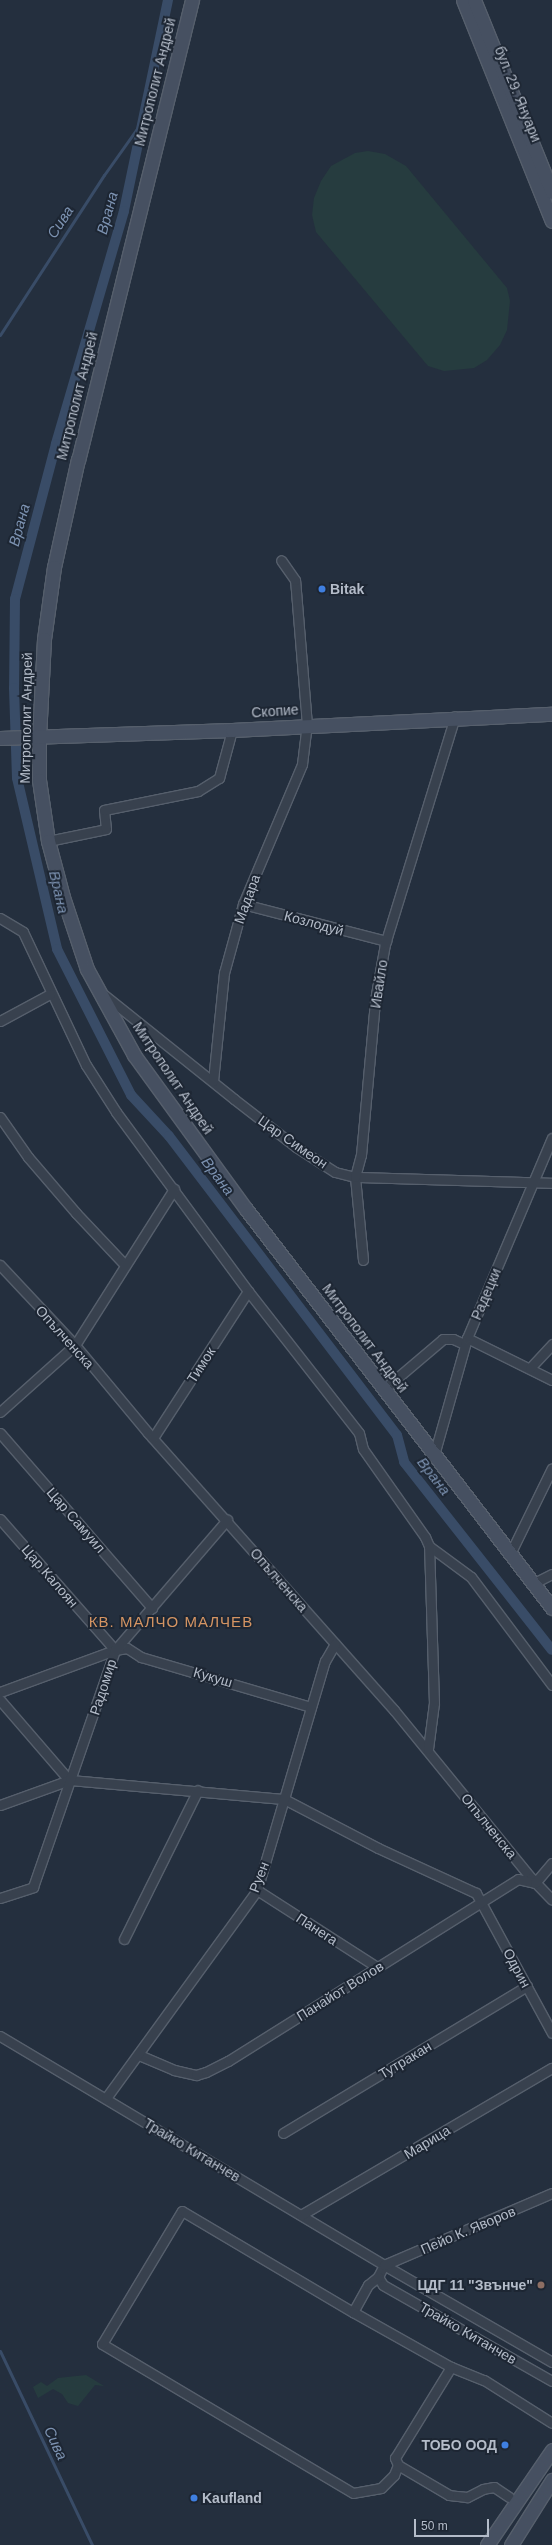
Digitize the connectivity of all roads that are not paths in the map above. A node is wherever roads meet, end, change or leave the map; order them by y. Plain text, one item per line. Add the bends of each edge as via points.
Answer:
1 (192, 0) edge
2 (463, 0) edge
3 (474, 0) edge
4 (552, 192) edge
5 (552, 221) edge
6 (281, 560) dead end
7 (552, 714) edge
8 (455, 717) junction
9 (307, 725) junction
10 (232, 730) junction
11 (35, 737) junction
12 (0, 738) edge
13 (48, 841) junction
14 (243, 904) junction
15 (0, 918) edge
16 (386, 942) junction
17 (99, 991) junction
18 (50, 994) junction
19 (0, 1021) edge
20 (213, 1081) junction
21 (0, 1117) edge
22 (552, 1138) edge
23 (355, 1177) junction
24 (532, 1182) junction
25 (552, 1183) edge
26 (174, 1189) junction
27 (362, 1260) dead end
28 (0, 1265) edge
29 (126, 1265) junction
30 (248, 1290) junction
31 (466, 1341) junction
32 (552, 1344) edge
33 (75, 1345) junction
34 (530, 1368) junction
35 (552, 1380) edge
36 (384, 1389) junction
37 (0, 1412) edge
38 (0, 1433) edge
39 (153, 1438) junction
40 (434, 1455) junction
41 (552, 1468) edge
42 (0, 1519) edge
43 (227, 1520) junction
44 (429, 1546) junction
45 (511, 1552) junction
46 (552, 1574) edge
47 (534, 1583) junction
48 (152, 1608) junction
49 (552, 1608) edge
50 (335, 1644) junction
51 (115, 1650) junction
52 (552, 1685) edge
53 (0, 1692) edge
54 (0, 1700) edge
55 (311, 1707) junction
56 (428, 1749) junction
57 (69, 1780) junction
58 (198, 1790) junction
59 (284, 1798) junction
60 (0, 1805) edge
61 (552, 1862) edge
62 (535, 1883) junction
63 (257, 1890) junction
64 (0, 1898) edge
65 (552, 1900) edge
66 (482, 1903) junction
67 (124, 1939) dead end
68 (377, 1967) junction
69 (527, 1986) junction
70 (552, 2033) edge
71 (0, 2036) edge
72 (139, 2054) junction
73 (552, 2068) edge
74 (106, 2098) junction
75 (283, 2133) dead end
76 (552, 2193) edge
77 (301, 2214) junction
78 (384, 2265) junction
79 (378, 2277) junction
80 (353, 2312) junction
81 (552, 2362) edge
82 (451, 2367) junction
83 (552, 2381) edge
84 (552, 2423) edge
85 (552, 2450) edge
86 (398, 2466) junction
87 (552, 2480) edge
88 (509, 2497) dead end
89 (487, 2545) edge
90 (511, 2545) edge

1 - 11 street, Митрополит Андрей via 78,459 54,566
2 - 5 street, бул. 29. Януари
3 - 4 street, бул. 29. Януари
6 - 9 street, Мадара via 295,580
7 - 8 street, Скопие
8 - 9 street, Скопие
8 - 16 street, Ивайло
9 - 10 street, Скопие
9 - 14 street, Мадара via 302,764
10 - 11 street, Скопие
10 - 13 street via 219,778 198,791 104,810 106,829
11 - 12 street, Скопие
11 - 13 street, Митрополит Андрей
13 - 17 street, Митрополит Андрей via 74,931 87,969
14 - 16 street, Козлодуй
14 - 20 street, Мадара via 224,973
15 - 18 street via 23,932
16 - 23 street, Ивайло via 375,1000 361,1155
17 - 20 street, Цар Симеон
17 - 36 street, Митрополит Андрей via 134,1055 246,1209
18 - 19 street
18 - 26 street via 86,1065 116,1112
20 - 23 street, Цар Симеон via 296,1147 335,1172
21 - 29 street via 28,1157 76,1213
22 - 24 street, Радецки
23 - 24 street, Цар Симеон
23 - 27 street, Ивайло
24 - 25 street, Цар Симеон
24 - 31 street, Радецки
26 - 29 street
26 - 30 street
28 - 33 street, Опълченска
29 - 33 street
30 - 39 street, Тимок
30 - 44 street via 359,1434 363,1449
31 - 34 street
31 - 36 street via 443,1339
31 - 40 street, Радецки
32 - 34 street
33 - 37 street
33 - 39 street, Опълченска
34 - 35 street
36 - 40 street, Митрополит Андрей
38 - 48 street, Цар Самуил
39 - 43 street, Опълченска
40 - 45 street, Митрополит Андрей
41 - 45 street
42 - 51 street, Цар Калоян
43 - 48 street, Радомир
43 - 50 street, Опълченска
44 - 52 street via 471,1577
44 - 56 street via 434,1703
45 - 47 street, Митрополит Андрей
46 - 47 street
47 - 49 street, Митрополит Андрей
48 - 51 street, Радомир
50 - 55 street, Руен via 325,1661
50 - 56 street, Опълченска
51 - 53 street
51 - 55 street, Кукуш via 127,1648 141,1657
51 - 57 street, Радомир
54 - 57 street
55 - 59 street, Руен
56 - 62 street, Опълченска
57 - 58 street
57 - 60 street
57 - 64 street, Радомир via 33,1887
58 - 59 street
58 - 67 street
59 - 63 street, Руен
59 - 66 street, Одрин via 378,1848 476,1893
61 - 62 street
62 - 65 street, Опълченска
62 - 66 street, Панайот Волов via 518,1879
63 - 68 street, Панега
63 - 72 street, Руен
66 - 68 street, Панайот Волов
66 - 69 street, Одрин
68 - 72 street, Панайот Волов via 206,2072 196,2075 174,2070
69 - 70 street, Одрин
69 - 75 street, Тутракан
71 - 74 street, Трайко Китанчев
72 - 74 street, Руен
73 - 77 street, Марица
74 - 77 street, Трайко Китанчев
76 - 78 street, Пейо К. Яворов
77 - 78 street, Трайко Китанчев
78 - 79 street
78 - 81 street, Трайко Китанчев
79 - 80 street via 368,2285
79 - 83 street, Трайко Китанчев via 383,2284
80 - 82 street
80 - 86 street via 182,2211 102,2344 353,2493 381,2488 394,2476
82 - 84 street via 484,2380
82 - 86 street via 395,2458
85 - 89 street
86 - 88 street via 449,2495 467,2497 494,2487
87 - 90 street

